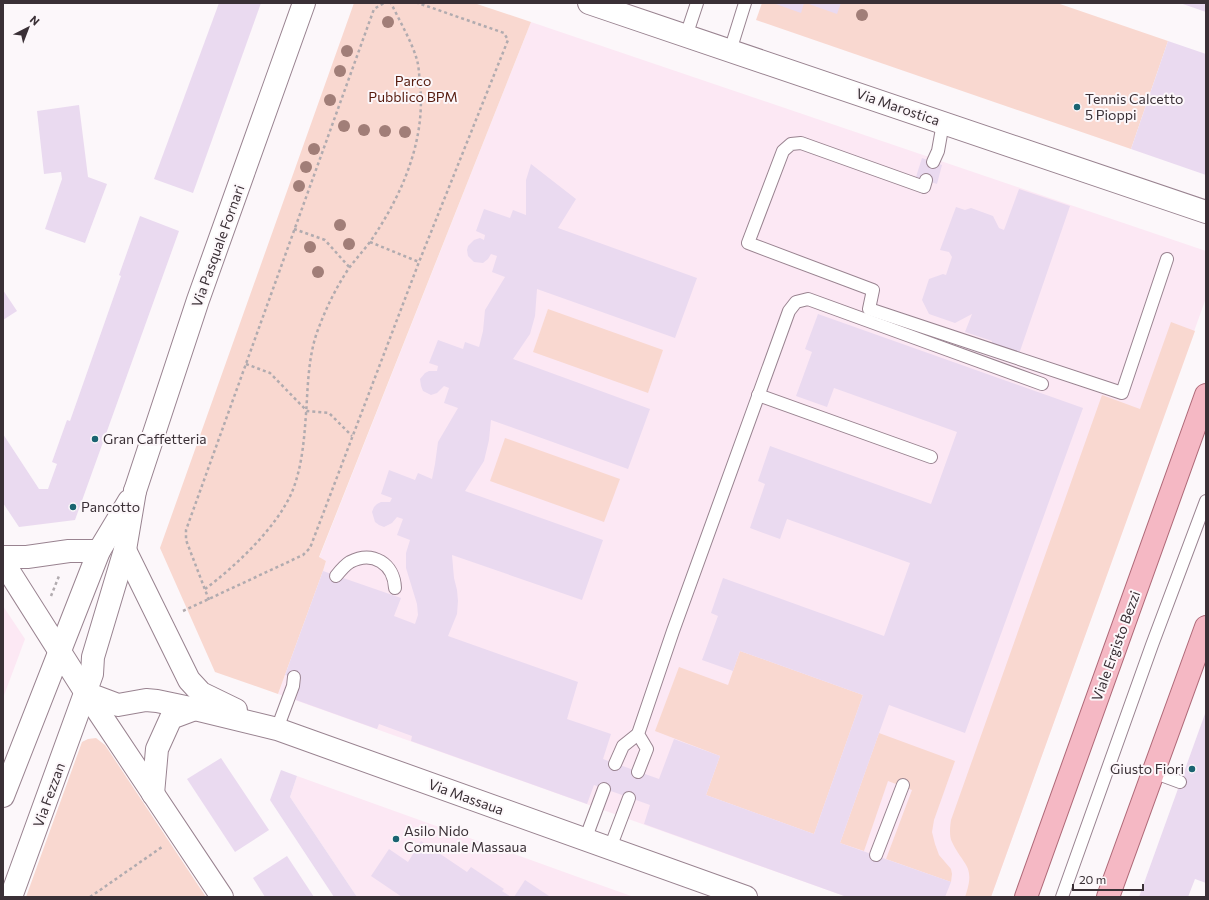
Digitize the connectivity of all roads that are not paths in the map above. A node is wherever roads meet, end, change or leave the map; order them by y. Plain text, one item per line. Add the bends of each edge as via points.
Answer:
1 (304, 3) edge
2 (589, 3) edge
3 (697, 3) edge
4 (745, 3) edge
5 (686, 36) junction
6 (730, 51) junction
7 (943, 123) junction
8 (933, 162) dead end
9 (926, 180) dead end
10 (1206, 212) edge
11 (1167, 259) dead end
12 (1042, 384) dead end
13 (758, 395) junction
14 (1206, 396) edge
15 (931, 458) dead end
16 (135, 491) junction
17 (1206, 501) edge
18 (125, 550) junction
19 (99, 551) junction
20 (3, 557) edge
21 (3, 562) edge
22 (336, 576) dead end
23 (395, 588) dead end
24 (1206, 627) edge
25 (60, 651) junction
26 (1200, 663) edge
27 (294, 677) dead end
28 (86, 693) junction
29 (196, 709) junction
30 (277, 729) junction
31 (638, 734) junction
32 (615, 764) dead end
33 (638, 772) dead end
34 (1153, 772) junction
35 (1180, 782) dead end
36 (903, 785) dead end
37 (604, 790) dead end
38 (153, 794) junction
39 (3, 796) edge
40 (629, 798) dead end
41 (585, 840) junction
42 (610, 848) junction
43 (876, 855) dead end
44 (11, 897) edge
45 (222, 897) edge
46 (746, 897) edge
47 (1026, 897) edge
48 (1062, 897) edge
49 (1108, 897) edge

1 - 16 street, Via Pasquale Fornari via 198,300
2 - 5 street, Via Marostica
3 - 5 lane
4 - 6 lane
5 - 6 street, Via Marostica
6 - 7 street, Via Marostica
7 - 8 lane via 938,151
7 - 10 street, Via Marostica
9 - 11 lane via 924,187 801,144 791,144 783,151 748,243 873,290 869,309 1122,393
12 - 13 lane via 808,299 796,302 789,311
13 - 15 lane
13 - 31 lane
14 - 47 main road, Viale Ergisto Bezzi
16 - 18 street, Via Pasquale Fornari
16 - 19 street, Via Pasquale Fornari
17 - 48 lane
18 - 28 street, Via Fezzan via 93,657 92,674
18 - 30 street via 189,680 202,693
19 - 20 street
19 - 25 street, Via Pasquale Fornari
21 - 25 street
22 - 23 lane via 350,562 367,557 380,561 389,568 395,579
24 - 26 main road
25 - 28 street
25 - 39 street
26 - 34 main road
27 - 30 lane
28 - 29 street via 118,705 146,700
28 - 38 street
28 - 44 street, Via Fezzan
29 - 30 street
29 - 38 street via 171,718 157,749
30 - 41 street, Via Massaua
31 - 32 lane via 623,746
31 - 33 lane via 647,749
34 - 35 lane
34 - 49 main road
36 - 43 lane
37 - 41 lane
38 - 45 street
40 - 42 lane
41 - 42 street, Via Massaua
42 - 46 street, Via Massaua

